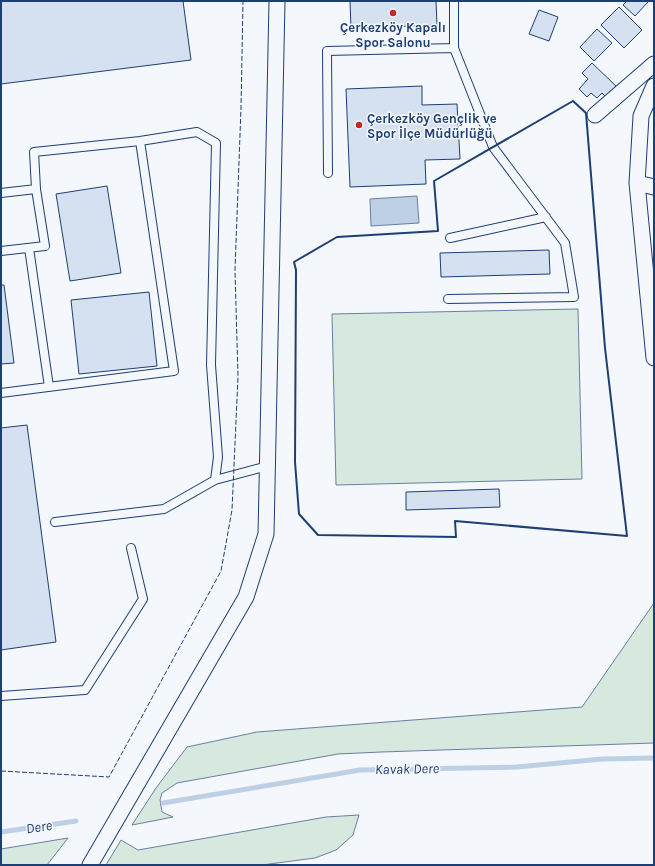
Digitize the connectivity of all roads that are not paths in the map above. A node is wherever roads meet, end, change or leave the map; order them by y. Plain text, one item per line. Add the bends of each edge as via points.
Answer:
1 (277, 1) edge
2 (454, 1) edge
3 (454, 48) junction
4 (654, 64) edge
5 (654, 86) edge
6 (595, 115) dead end
7 (140, 141) junction
8 (328, 173) dead end
9 (637, 183) junction
10 (654, 187) edge
11 (36, 189) junction
12 (1, 193) edge
13 (546, 217) junction
14 (450, 238) dead end
15 (29, 248) junction
16 (1, 251) edge
17 (448, 299) dead end
18 (654, 358) edge
19 (49, 387) junction
20 (1, 393) edge
21 (268, 466) junction
22 (215, 480) junction
23 (55, 522) dead end
24 (131, 548) dead end
25 (1, 696) edge
26 (90, 865) edge

1 - 21 street
2 - 3 lane
3 - 8 lane via 327,51
3 - 13 lane via 493,147
4 - 6 street
5 - 9 street via 641,116
7 - 11 lane via 34,152
7 - 19 lane via 174,371
7 - 22 lane via 196,132 216,142 211,366 218,457
9 - 10 street
9 - 18 street
11 - 12 lane
11 - 15 lane via 45,246
13 - 14 lane
13 - 17 lane via 565,243 574,297
15 - 16 lane
15 - 19 lane
19 - 20 lane
21 - 22 lane
21 - 26 street via 266,534 246,597
22 - 23 lane via 164,509
24 - 25 lane via 143,599 85,690

